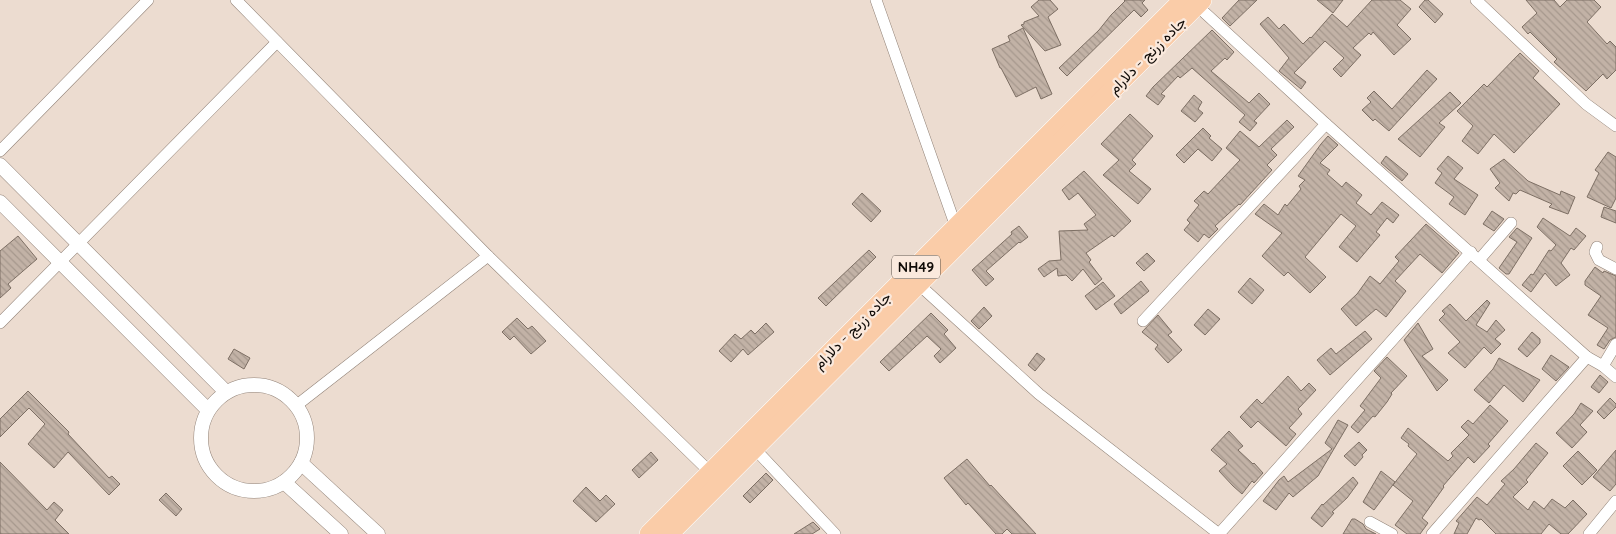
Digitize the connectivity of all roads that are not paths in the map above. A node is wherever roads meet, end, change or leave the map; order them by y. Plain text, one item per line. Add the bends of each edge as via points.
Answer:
1 (148, 0) edge
2 (236, 0) edge
3 (876, 0) edge
4 (1476, 0) edge
5 (1193, 1) edge
6 (277, 42) junction
7 (1326, 124) junction
8 (1616, 126) edge
9 (0, 151) edge
10 (0, 165) edge
11 (0, 202) edge
12 (1511, 223) dead end
13 (956, 227) junction
14 (79, 244) junction
15 (1597, 247) dead end
16 (488, 256) junction
17 (1475, 256) junction
18 (60, 262) junction
19 (1616, 269) edge
20 (913, 279) junction
21 (1143, 320) dead end
22 (0, 323) edge
23 (1616, 344) edge
24 (1587, 356) junction
25 (1604, 366) junction
26 (1616, 376) edge
27 (226, 392) junction
28 (297, 405) junction
29 (208, 410) junction
30 (754, 448) junction
31 (301, 463) junction
32 (710, 472) junction
33 (284, 482) junction
34 (1616, 500) edge
35 (1370, 522) dead end
36 (341, 534) edge
37 (378, 534) edge
38 (649, 534) edge
39 (669, 534) edge
40 (835, 534) edge
41 (1219, 534) edge
42 (1392, 534) edge
43 (1432, 534) edge
44 (1589, 534) edge

1 - 9 street
2 - 6 street
3 - 13 street
4 - 8 street via 1586,104
5 - 7 street
5 - 13 highway, جاده زرنج - دلارام / NH49
5 - 20 highway, جاده زرنج - دلارام / NH49
6 - 14 street
6 - 16 street
7 - 17 street
7 - 21 street
10 - 14 street
11 - 18 street
12 - 17 street
13 - 20 highway, جاده زرنج - دلارام / NH49
14 - 18 street
14 - 27 street
15 - 19 street via 1600,260
16 - 28 street
16 - 32 street
17 - 24 street
17 - 41 street
18 - 22 street
18 - 29 street
20 - 30 highway, جاده زرنج - دلارام / NH49
20 - 32 highway, جاده زرنج - دلارام / NH49
20 - 41 street via 1040,394
23 - 25 street
24 - 25 street
24 - 43 street
25 - 26 street
27 - 28 street via 251,384 277,389
27 - 29 street
28 - 31 street via 308,428 306,454
29 - 33 street via 200,435 205,461 221,481 244,492 270,490
30 - 39 highway, جاده زرنج - دلارام / NH49
30 - 40 street
31 - 33 street via 293,477
31 - 37 street
32 - 38 highway, جاده زرنج - دلارام / NH49
33 - 36 street
34 - 44 street
35 - 42 street

